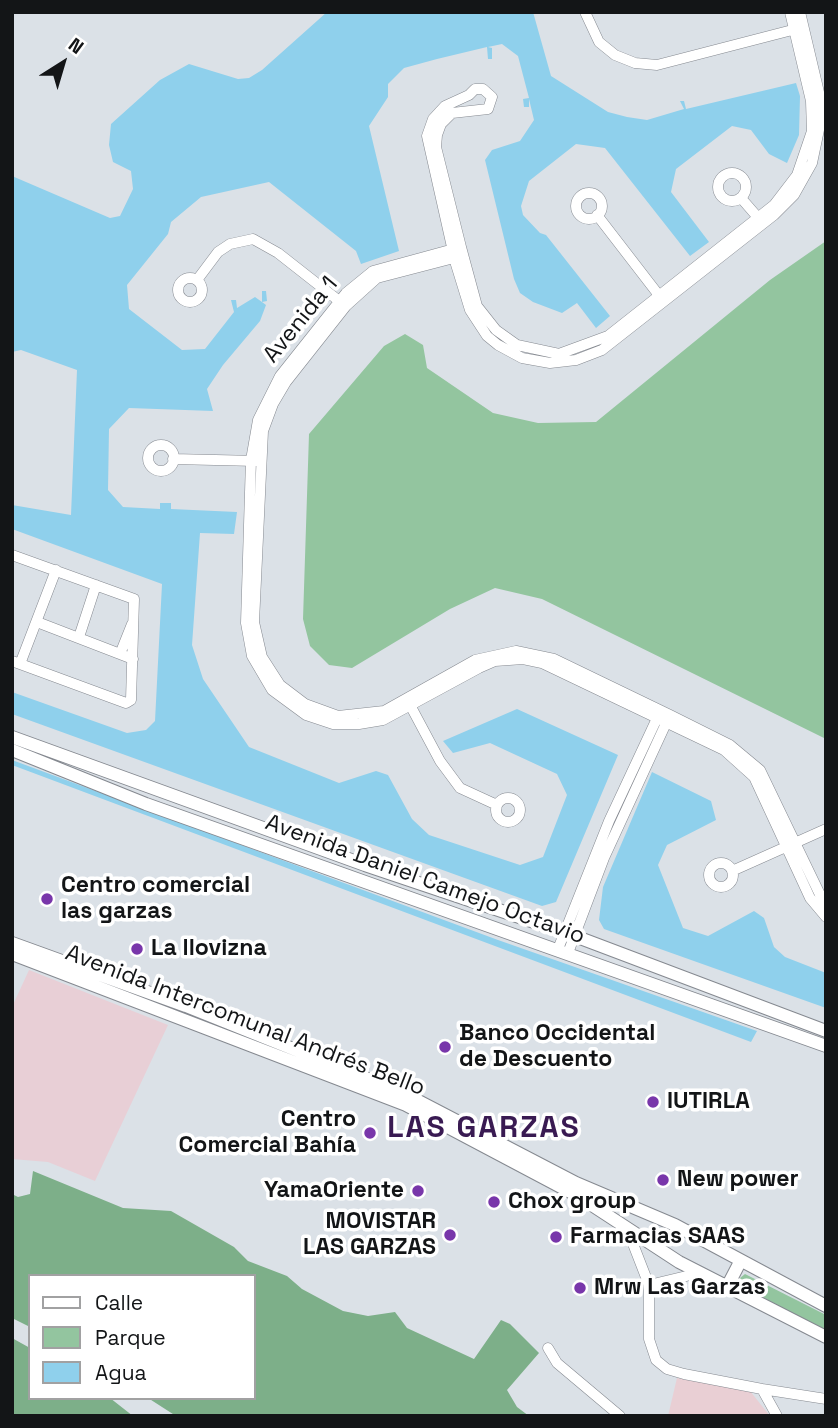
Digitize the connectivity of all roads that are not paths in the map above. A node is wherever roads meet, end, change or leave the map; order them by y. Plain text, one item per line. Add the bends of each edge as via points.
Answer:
1 (585, 12) edge
2 (790, 12) edge
3 (800, 12) edge
4 (799, 28) junction
5 (469, 96) junction
6 (472, 109) junction
7 (741, 198) dead end
8 (597, 215) dead end
9 (761, 221) junction
10 (457, 252) junction
11 (197, 280) dead end
12 (662, 298) junction
13 (343, 303) junction
14 (173, 460) dead end
15 (256, 461) junction
16 (13, 557) edge
17 (56, 570) junction
18 (96, 585) junction
19 (135, 617) junction
20 (37, 622) junction
21 (79, 637) junction
22 (120, 654) junction
23 (133, 659) junction
24 (16, 663) edge
25 (409, 703) junction
26 (664, 717) junction
27 (12, 737) edge
28 (12, 750) edge
29 (497, 805) dead end
30 (826, 829) edge
31 (790, 845) junction
32 (732, 870) dead end
33 (826, 906) edge
34 (826, 917) edge
35 (569, 934) junction
36 (12, 943) edge
37 (563, 951) junction
38 (12, 954) edge
39 (826, 1031) edge
40 (826, 1046) edge
41 (628, 1231) junction
42 (740, 1262) junction
43 (699, 1273) junction
44 (649, 1285) junction
45 (727, 1287) junction
46 (826, 1306) edge
47 (826, 1337) edge
48 (548, 1348) dead end
49 (762, 1389) junction
50 (826, 1399) edge
51 (620, 1416) edge
52 (778, 1416) edge

1 - 4 street via 599,42 615,55 657,65
2 - 4 street
3 - 4 street
4 - 9 street via 821,102 812,163 783,207
5 - 6 street
5 - 6 street via 479,88 492,97 488,109
5 - 10 street via 438,112 427,136
6 - 10 street via 452,113 437,135
7 - 9 street
8 - 12 street
9 - 12 street
10 - 12 street via 466,300 476,321 487,336 537,362 562,362 602,350
10 - 13 street, Avenida 1 via 395,267
11 - 13 street via 224,248 253,239
13 - 15 street, Avenida 1 via 273,404
14 - 15 street
15 - 25 street, Avenida 1 via 254,622 262,657 280,685 305,704 338,716
16 - 17 street
17 - 18 street
17 - 20 street
18 - 19 street via 134,598
18 - 21 street
19 - 22 street
19 - 23 street
20 - 21 street
20 - 24 street
21 - 22 street
22 - 23 street
23 - 24 street via 131,700 126,704
25 - 26 street, Avenida 1 via 475,660 526,651 554,659
25 - 29 street via 460,788
26 - 31 street, Avenida 1 via 735,753 754,777
26 - 35 street
27 - 35 main road, Avenida Daniel Camejo Octavio
28 - 37 main road, Avenida Daniel Camejo Octavio via 146,804
30 - 31 street
31 - 32 street
31 - 33 street
31 - 34 street via 810,898
35 - 37 street
35 - 39 main road, Avenida Daniel Camejo Octavio
36 - 42 main road, Avenida Intercomunal Andrés Bello via 186,1006 403,1093 576,1183 657,1216
37 - 40 main road, Avenida Daniel Camejo Octavio
38 - 41 main road, Avenida Intercomunal Andrés Bello via 406,1105 578,1196
41 - 43 main road, Avenida Intercomunal Andrés Bello
41 - 44 street
42 - 45 main road
42 - 46 main road, Avenida Intercomunal Andrés Bello
43 - 44 street
43 - 45 main road, Avenida Intercomunal Andrés Bello
44 - 49 street via 649,1339 661,1365
45 - 47 main road, Avenida Intercomunal Andrés Bello
48 - 51 street via 557,1363
49 - 50 street
49 - 52 street

